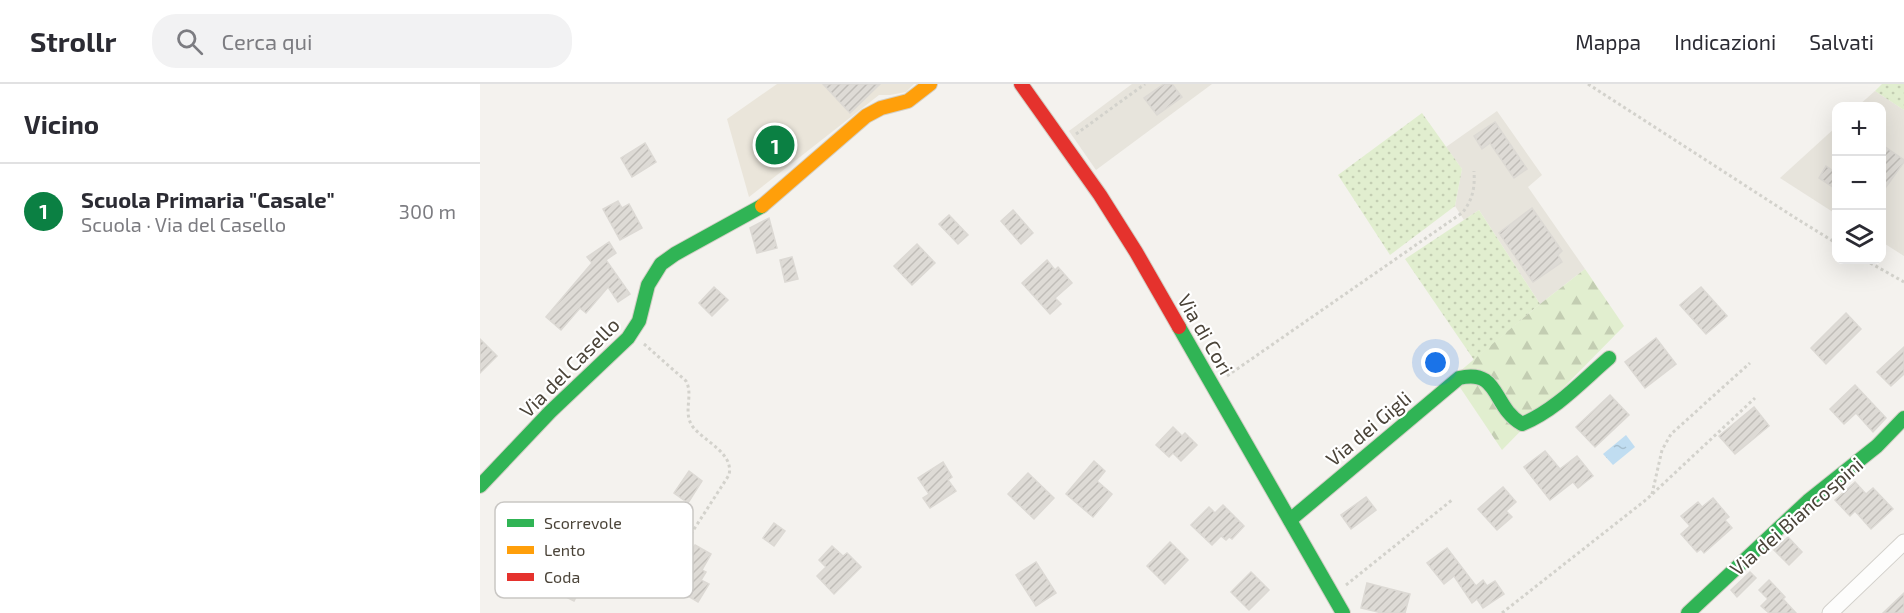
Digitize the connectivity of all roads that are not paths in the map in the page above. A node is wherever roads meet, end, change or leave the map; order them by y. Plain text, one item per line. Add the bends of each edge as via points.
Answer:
1 (930, 84) edge
2 (1021, 84) edge
3 (1609, 358) dead end
4 (1904, 418) edge
5 (480, 486) edge
6 (1290, 520) junction
7 (1904, 542) edge
8 (1344, 613) edge
9 (1688, 613) edge
10 (1830, 613) edge

1 - 5 street, Via del Casello via 908,101 866,116 758,209 666,260 653,275 641,316 631,334
2 - 6 street, Via di Cori via 1131,244
3 - 6 street, Via dei Gigli via 1545,411 1522,424 1513,419 1482,378 1473,374 1459,378
4 - 9 street, Via dei Biancospini
6 - 8 street, Via di Cori
7 - 10 street

